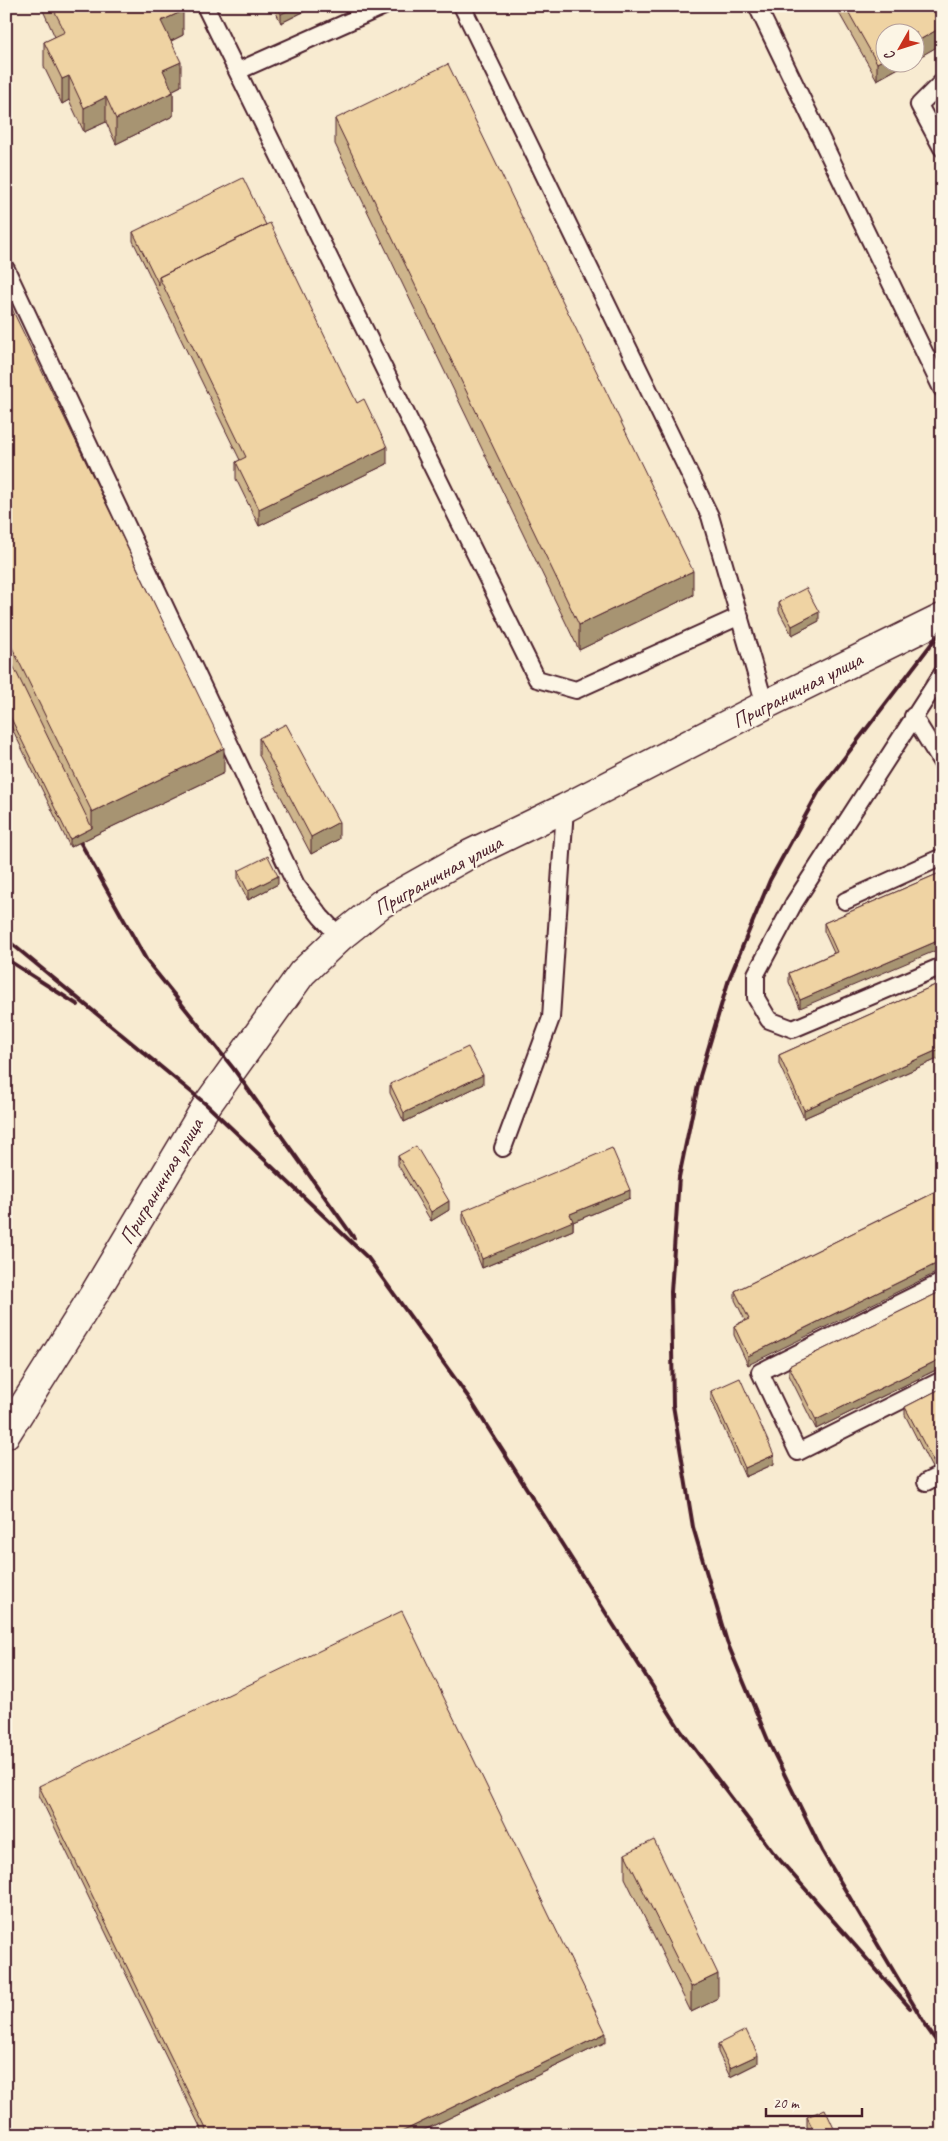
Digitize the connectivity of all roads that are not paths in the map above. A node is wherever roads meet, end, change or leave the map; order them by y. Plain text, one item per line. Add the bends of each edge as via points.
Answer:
1 (205, 6) edge
2 (384, 6) edge
3 (462, 6) edge
4 (757, 6) edge
5 (238, 70) junction
6 (942, 82) edge
7 (942, 148) edge
8 (6, 269) edge
9 (942, 389) edge
10 (740, 616) junction
11 (939, 616) edge
12 (942, 674) edge
13 (765, 706) junction
14 (913, 716) junction
15 (942, 763) edge
16 (565, 808) junction
17 (942, 857) edge
18 (845, 900) dead end
19 (340, 937) junction
20 (942, 966) edge
21 (502, 1148) dead end
22 (942, 1282) edge
23 (942, 1380) edge
24 (6, 1434) edge
25 (942, 1474) edge
26 (942, 1484) edge

1 - 5 lane
2 - 5 lane
3 - 10 lane via 710,516
4 - 9 lane
5 - 10 lane via 537,679 576,690
6 - 7 lane via 919,105
8 - 19 lane via 296,885
10 - 13 lane
11 - 13 street, Приграничная улица
12 - 14 lane
13 - 16 street, Приграничная улица
14 - 15 lane
14 - 20 lane via 794,903 756,974 756,998 769,1020 792,1029
16 - 19 street, Приграничная улица via 470,854 381,904
16 - 21 lane via 552,1018
17 - 18 lane
19 - 24 street, Приграничная улица via 302,973 207,1105
22 - 23 lane via 760,1372 798,1452
25 - 26 lane via 926,1482

